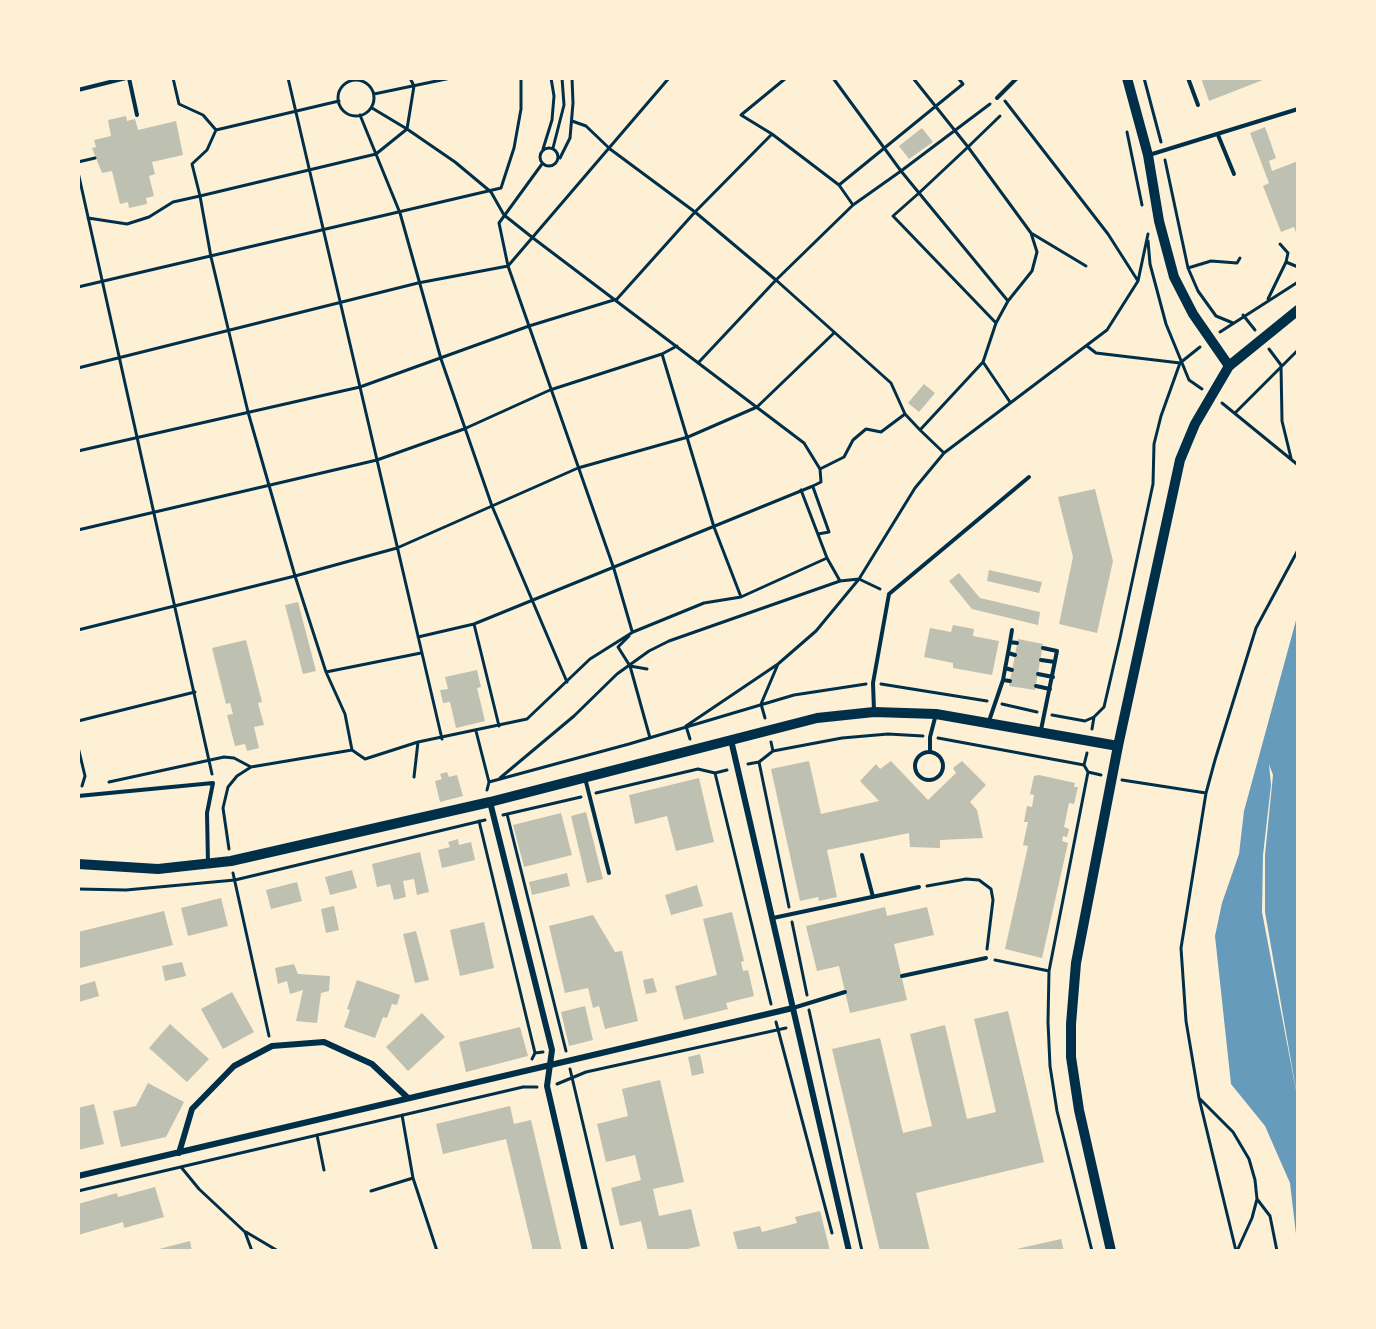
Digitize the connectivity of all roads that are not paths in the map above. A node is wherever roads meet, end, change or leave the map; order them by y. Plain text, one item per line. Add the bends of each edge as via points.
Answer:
1 (127, 78) edge
2 (1017, 78) edge
3 (1126, 78) edge
4 (1188, 78) edge
5 (78, 90) edge
6 (998, 98) road end
7 (1198, 105) dead end
8 (1298, 109) edge
9 (136, 115) dead end
10 (1218, 135) junction
11 (1148, 155) junction
12 (1234, 174) dead end
13 (1298, 310) edge
14 (1229, 366) junction
15 (1029, 477) dead end
16 (1012, 630) dead end
17 (1010, 642) junction
18 (1017, 643) dead end
19 (1043, 648) dead end
20 (1008, 653) junction
21 (1015, 655) dead end
22 (1041, 660) dead end
23 (1055, 662) junction
24 (1005, 668) junction
25 (1012, 670) dead end
26 (1038, 674) dead end
27 (1053, 677) junction
28 (1003, 680) junction
29 (1010, 681) dead end
30 (1036, 686) dead end
31 (1050, 689) junction
32 (874, 712) junction
33 (936, 714) junction
34 (989, 722) junction
35 (1041, 731) junction
36 (731, 740) junction
37 (1118, 746) junction
38 (930, 752) junction
39 (584, 777) junction
40 (78, 796) edge
41 (490, 802) junction
42 (862, 855) dead end
43 (79, 863) edge
44 (208, 864) junction
45 (609, 873) dead end
46 (919, 887) road end
47 (873, 897) junction
48 (772, 918) junction
49 (986, 958) road end
50 (902, 976) dead end
51 (845, 992) dead end
52 (793, 1008) junction
53 (549, 1066) junction
54 (408, 1098) junction
55 (179, 1153) junction
56 (78, 1176) edge
57 (585, 1251) edge
58 (849, 1251) edge
59 (1112, 1251) edge

1 - 5 lane
1 - 9 lane
2 - 6 lane
3 - 11 street
4 - 7 lane
8 - 10 lane
10 - 11 lane
10 - 12 lane
11 - 14 street via 1174,277 1193,314
13 - 14 street
14 - 37 street via 1195,424 1180,460
15 - 32 lane via 890,594 873,683
16 - 17 lane
17 - 18 lane
17 - 20 lane
19 - 23 lane via 1057,651
20 - 21 lane
20 - 24 lane
22 - 23 lane
23 - 27 lane
24 - 25 lane
24 - 28 lane
26 - 27 lane
27 - 31 lane
28 - 29 lane
28 - 34 lane
30 - 31 lane
31 - 35 lane
32 - 33 street
32 - 36 street via 817,718
33 - 34 street
33 - 38 lane
34 - 35 street
35 - 37 street
36 - 39 street
36 - 48 street
37 - 59 street via 1076,963 1071,1024 1071,1057 1079,1110
38 - 38 lane via 922,754 915,765 917,774 929,780 943,768 941,759
39 - 41 street
39 - 45 lane
40 - 44 lane via 213,783 207,813
41 - 44 street
41 - 53 street via 552,1050
42 - 47 lane
43 - 44 street via 158,869
46 - 47 lane
47 - 48 lane
48 - 52 street
49 - 50 lane
51 - 52 lane
52 - 53 street
52 - 58 street
53 - 54 street
53 - 57 street via 547,1086
54 - 55 street
54 - 55 street via 372,1064 324,1042 272,1046 234,1066 192,1109
55 - 56 street

